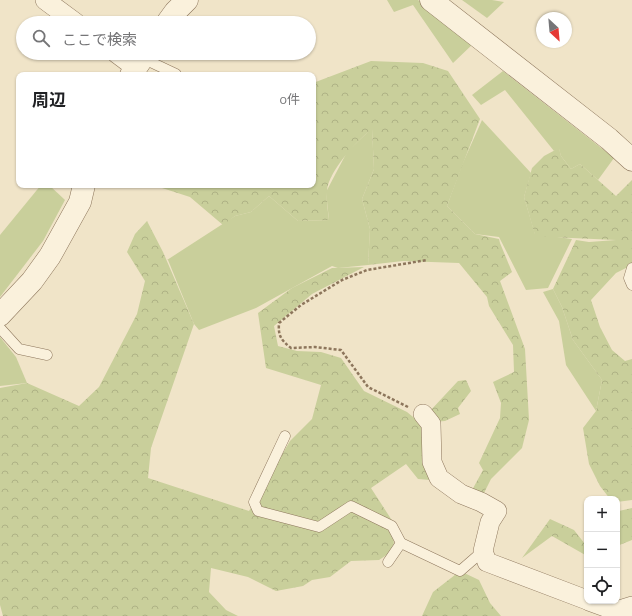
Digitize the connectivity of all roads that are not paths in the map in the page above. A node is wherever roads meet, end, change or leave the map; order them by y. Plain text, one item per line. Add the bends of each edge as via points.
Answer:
1 (45, 0) edge
2 (187, 0) edge
3 (439, 2) edge
4 (67, 16) edge
5 (172, 16) edge
6 (139, 63) edge
7 (169, 72) edge
8 (632, 160) edge
9 (83, 188) edge
10 (632, 268) edge
11 (632, 285) edge
12 (0, 317) edge
13 (47, 354) dead end
14 (423, 414) road end
15 (285, 436) dead end
16 (400, 544) junction
17 (484, 552) junction
18 (388, 562) dead end
19 (584, 599) edge
20 (596, 604) edge
21 (632, 606) edge

1 - 4 street
2 - 5 street
3 - 8 street
6 - 7 lane
9 - 12 street via 80,202 50,256
10 - 11 lane via 629,278
12 - 13 lane via 19,349
14 - 17 street via 431,424 432,462 439,478 461,494 496,510 490,522
15 - 16 lane via 254,502 258,511 319,527 352,506 392,526
16 - 17 lane via 460,571
16 - 18 lane
17 - 19 street via 487,562
20 - 21 street via 616,611

